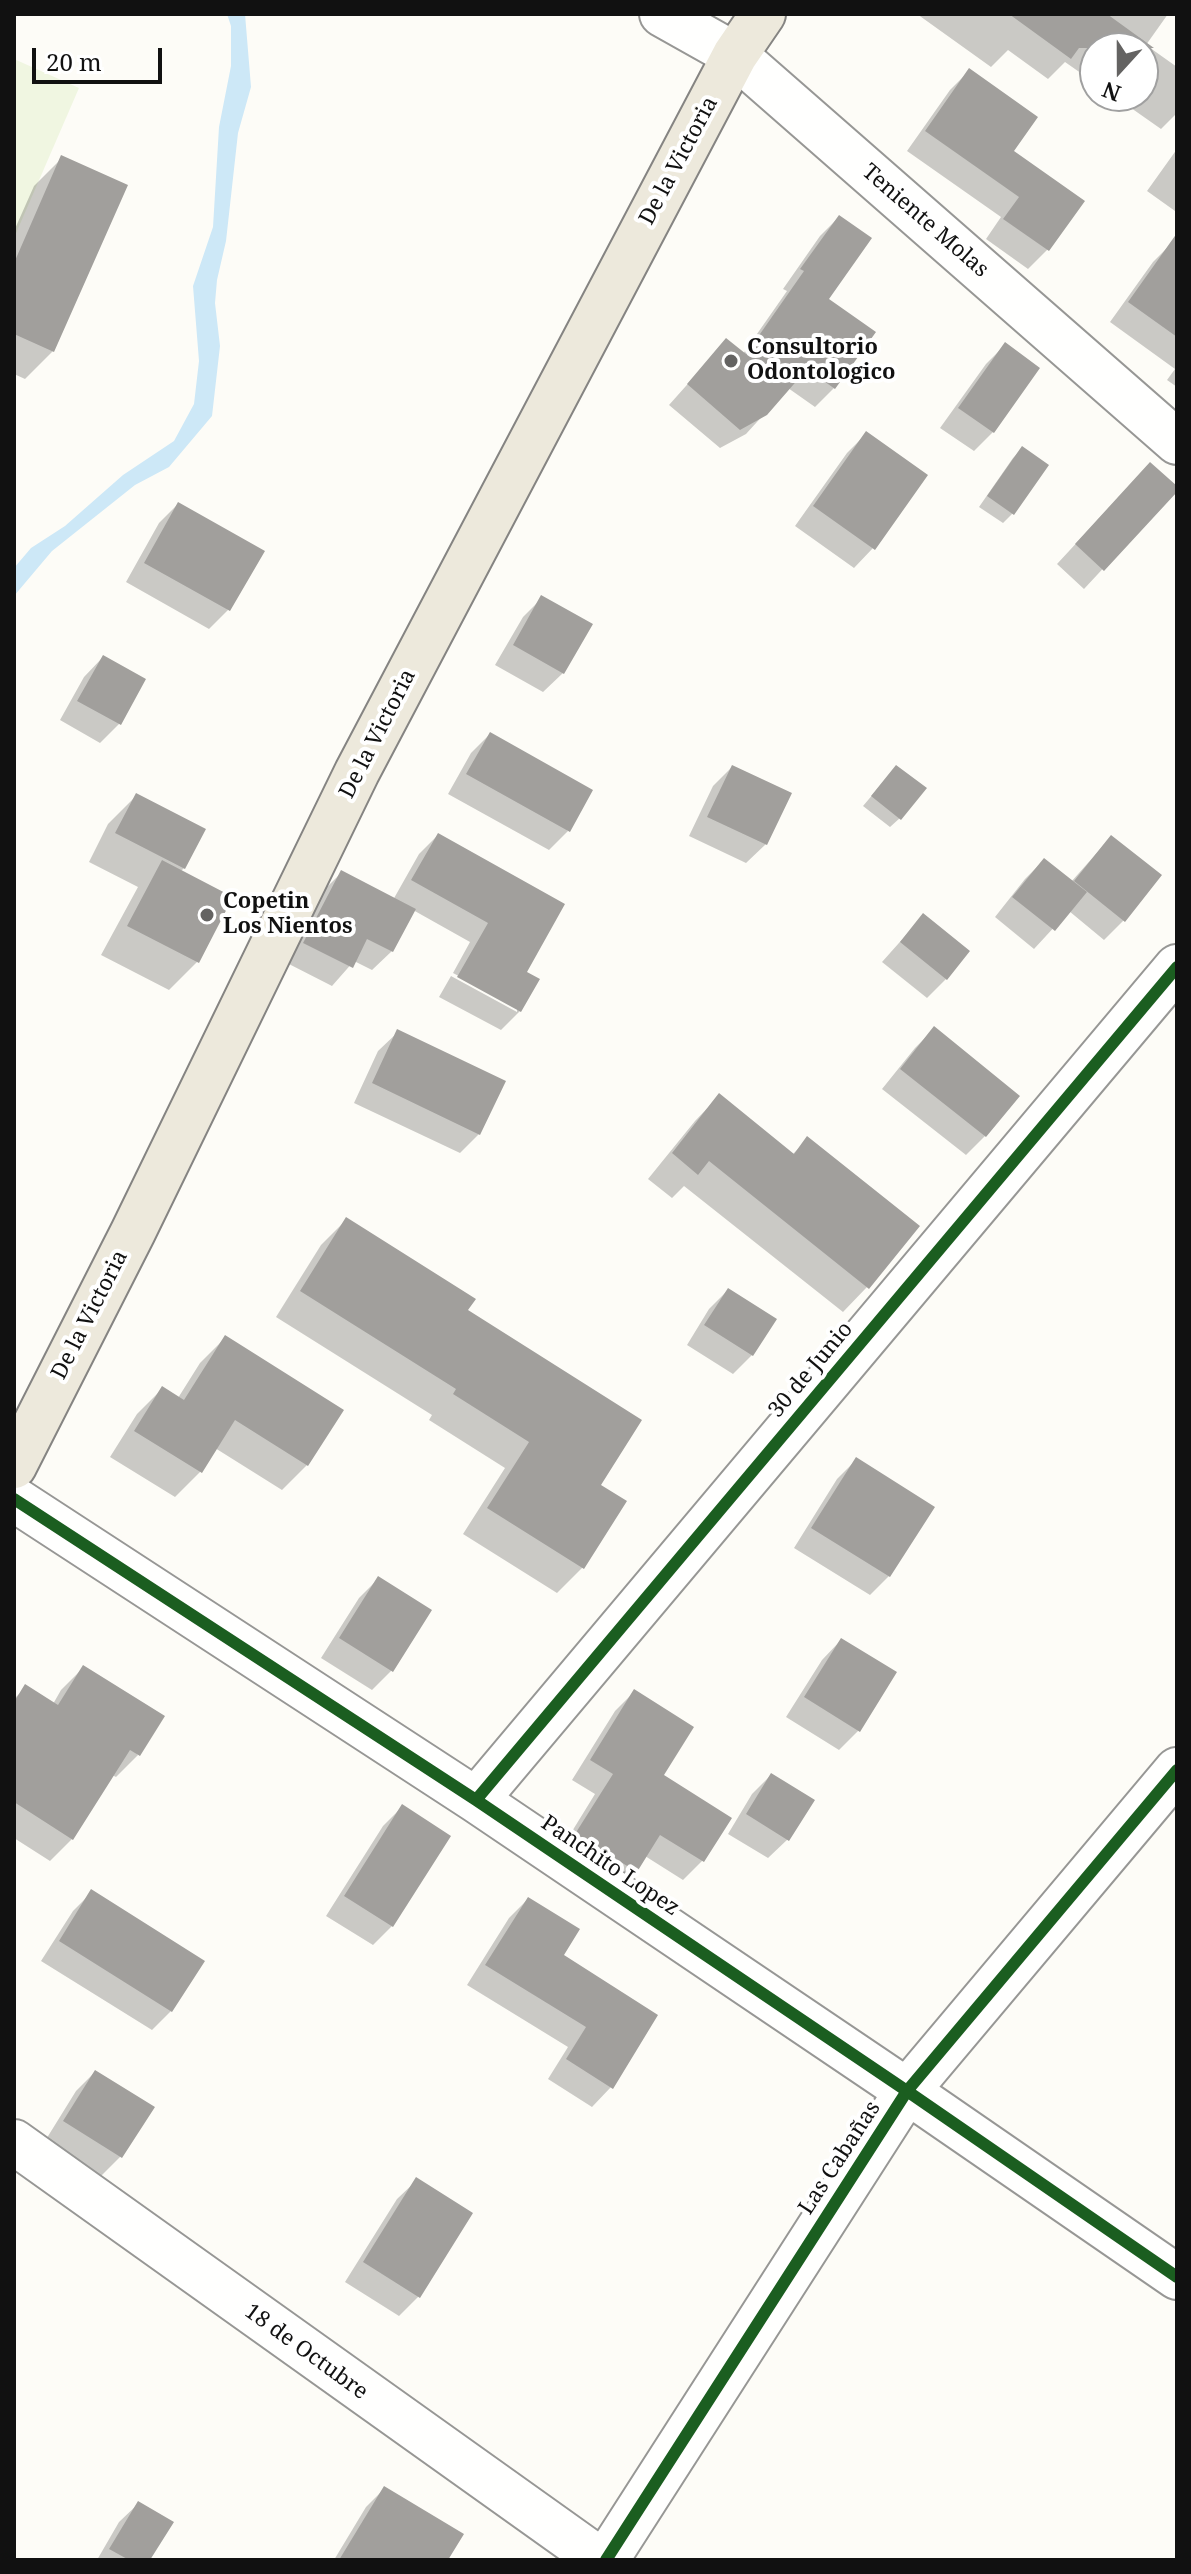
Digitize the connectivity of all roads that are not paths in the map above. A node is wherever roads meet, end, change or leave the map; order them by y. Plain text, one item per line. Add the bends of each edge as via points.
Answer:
1 (662, 14) edge
2 (763, 14) edge
3 (735, 55) junction
4 (1177, 442) edge
5 (1177, 967) edge
6 (14, 1466) edge
7 (14, 1499) edge
8 (1177, 1770) edge
9 (476, 1800) junction
10 (907, 2091) junction
11 (14, 2142) edge
12 (1177, 2277) edge
13 (600, 2560) edge
14 (606, 2560) edge

1 - 3 street, Teniente Molas
2 - 3 main road, De la Victoria
3 - 4 street, Teniente Molas
3 - 6 main road, De la Victoria via 357,772
5 - 9 street, 30 de Junio
7 - 9 street, Panchito Lopez
8 - 10 street, Las Cabañas
9 - 10 street, Panchito Lopez
10 - 12 street, Panchito Lopez
10 - 14 street, Las Cabañas
11 - 13 street, 18 de Octubre

